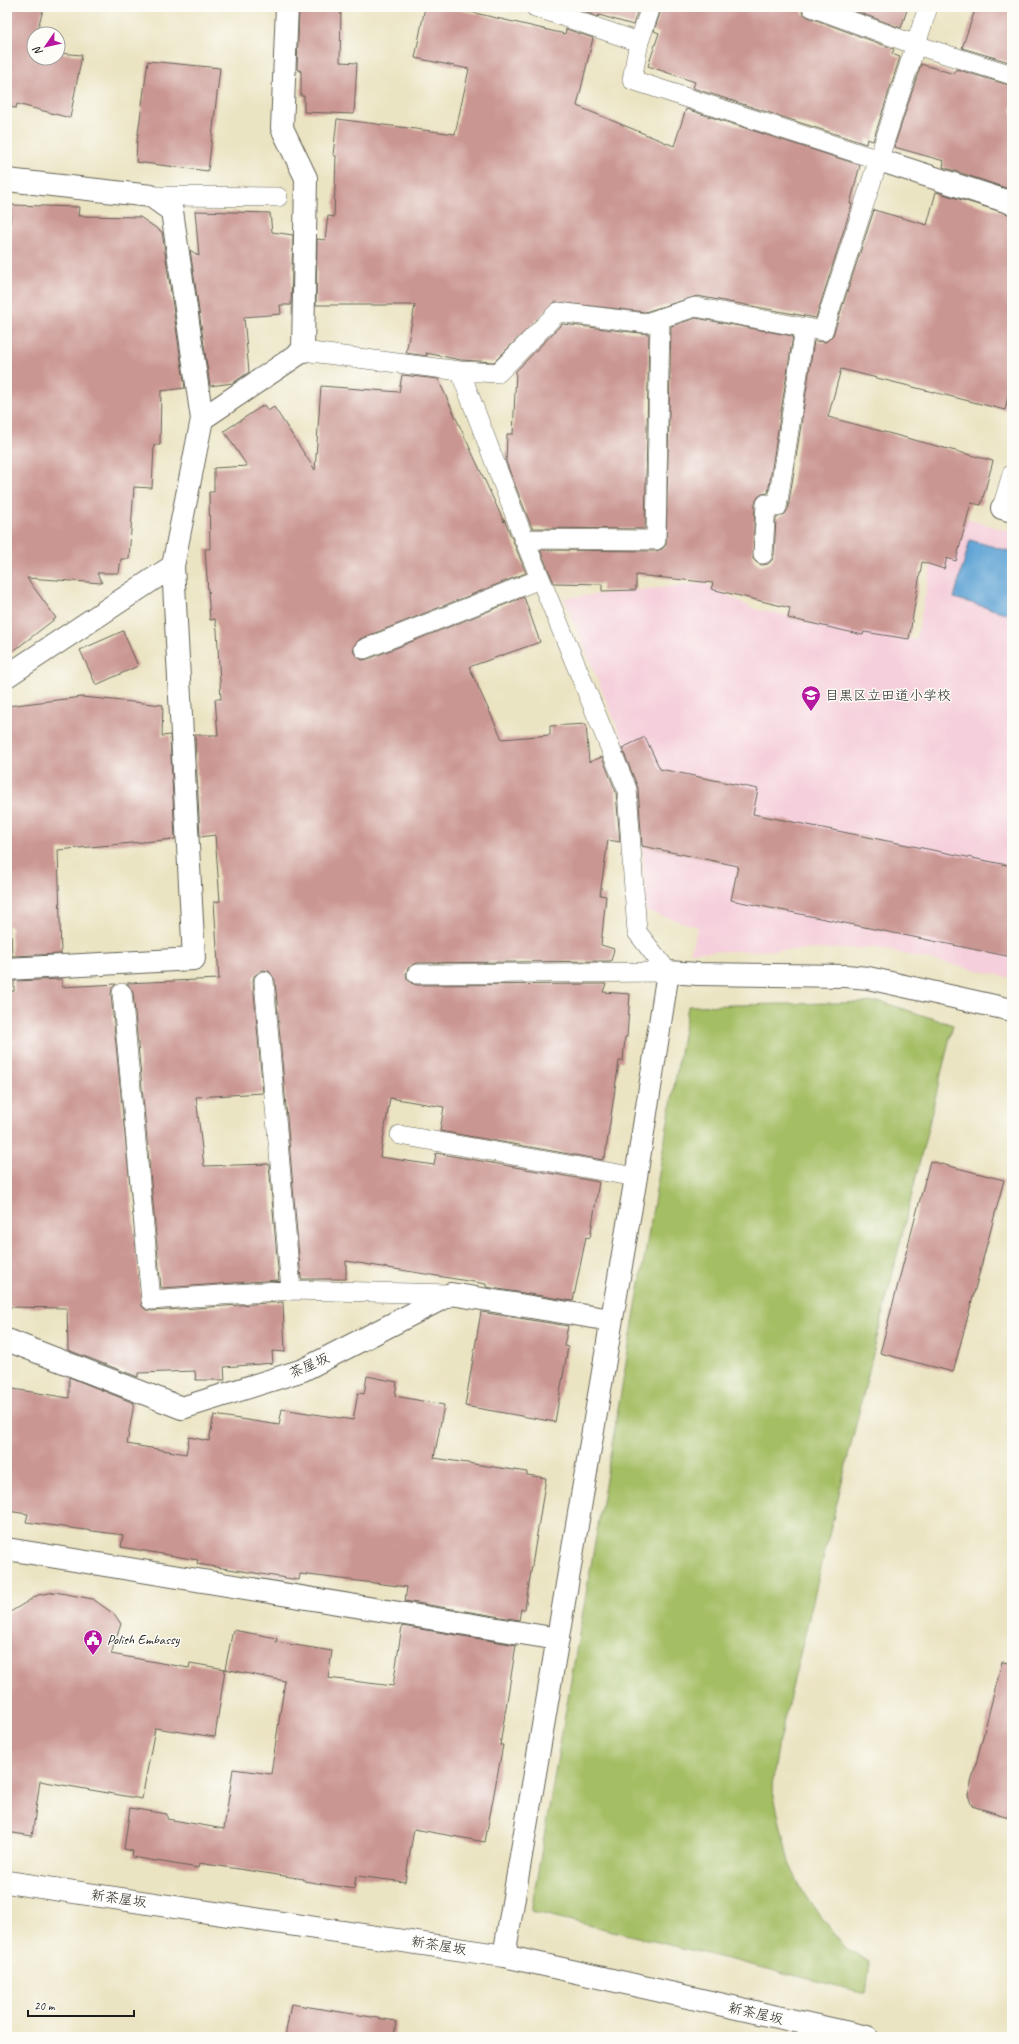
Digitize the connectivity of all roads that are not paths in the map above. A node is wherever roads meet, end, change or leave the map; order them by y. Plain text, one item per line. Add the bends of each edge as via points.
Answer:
1 (288, 7) edge
2 (535, 7) edge
3 (650, 7) edge
4 (812, 7) edge
5 (928, 7) edge
6 (639, 42) junction
7 (916, 44) junction
8 (1012, 74) edge
9 (879, 160) junction
10 (7, 180) edge
11 (151, 196) junction
12 (278, 197) dead end
13 (1012, 203) edge
14 (660, 318) junction
15 (805, 328) junction
16 (303, 351) junction
17 (460, 371) junction
18 (202, 419) junction
19 (1012, 474) edge
20 (1007, 510) edge
21 (524, 539) junction
22 (763, 554) dead end
23 (173, 566) junction
24 (540, 579) junction
25 (364, 649) dead end
26 (7, 676) edge
27 (7, 970) edge
28 (668, 972) junction
29 (417, 974) dead end
30 (264, 981) dead end
31 (122, 993) dead end
32 (1012, 1010) edge
33 (400, 1135) dead end
34 (636, 1178) junction
35 (291, 1290) junction
36 (452, 1294) junction
37 (611, 1320) junction
38 (7, 1340) edge
39 (7, 1549) edge
40 (558, 1640) junction
41 (7, 1882) edge
42 (504, 1956) junction
43 (867, 2037) edge

1 - 16 street via 282,128 306,178
2 - 6 lane
3 - 6 lane
4 - 7 lane
5 - 7 lane
6 - 9 lane via 632,80
7 - 8 lane
7 - 9 lane
9 - 13 street
9 - 15 lane via 823,331
10 - 11 street
11 - 12 lane
11 - 18 street via 172,211
14 - 15 lane via 695,307
14 - 17 lane via 646,323 558,312 498,373
14 - 21 lane via 656,540
15 - 22 lane via 777,506 766,504
16 - 17 lane
16 - 18 street
17 - 21 lane
18 - 23 street
19 - 20 lane
21 - 24 lane
23 - 26 street
23 - 27 street via 194,958
24 - 25 lane
24 - 28 lane via 627,789 637,932
28 - 29 lane
28 - 32 street via 868,978
28 - 34 street
30 - 35 lane
31 - 35 lane via 151,1300
33 - 34 lane
34 - 37 street
35 - 36 lane
36 - 37 street
36 - 38 street, 茶屋坂 via 303,1370 182,1408
37 - 40 street
39 - 40 street
40 - 42 street
41 - 42 street, 新茶屋坂
42 - 43 street, 新茶屋坂

